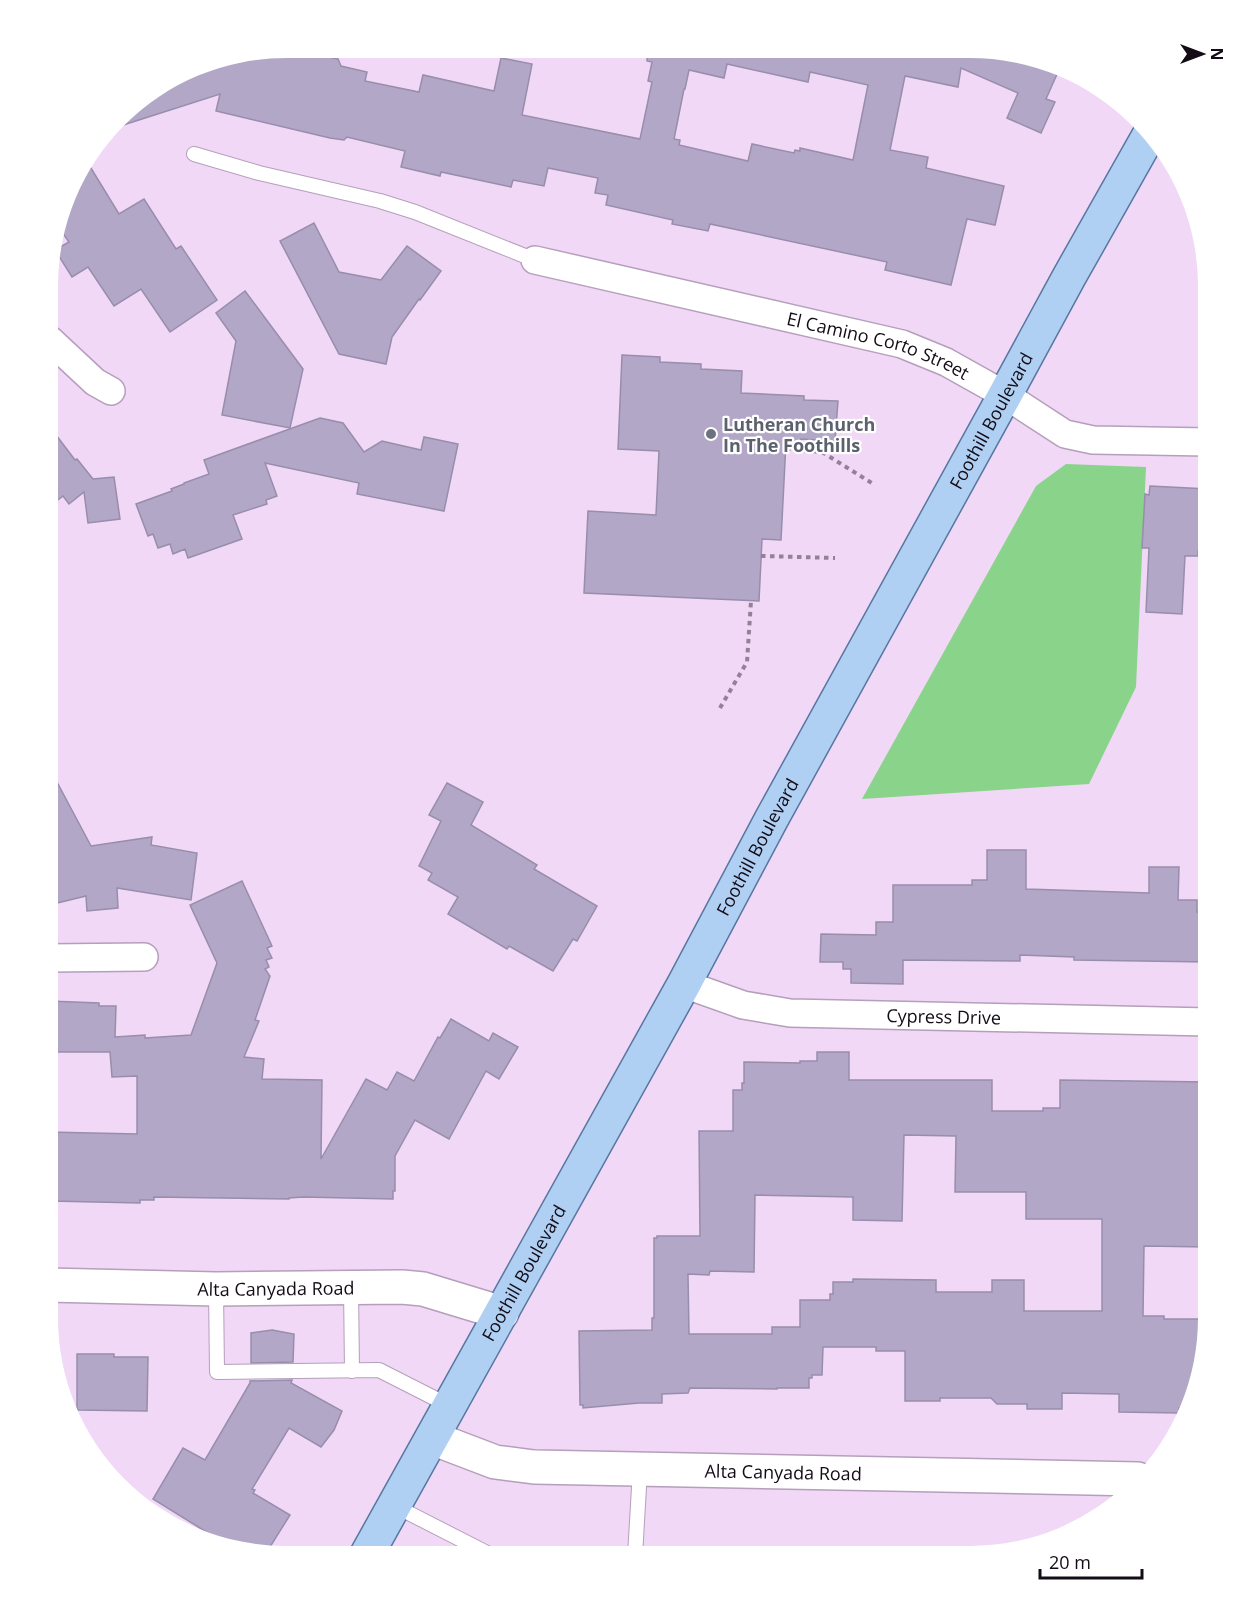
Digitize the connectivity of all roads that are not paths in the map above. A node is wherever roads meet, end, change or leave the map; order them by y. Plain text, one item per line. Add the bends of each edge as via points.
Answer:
1 (1145, 142) edge
2 (194, 154) dead end
3 (535, 260) joint
4 (58, 347) edge
5 (111, 391) dead end
6 (1005, 395) junction
7 (1198, 442) edge
8 (144, 957) dead end
9 (58, 958) edge
10 (684, 984) junction
11 (1198, 1022) edge
12 (58, 1286) edge
13 (351, 1287) junction
14 (216, 1289) junction
15 (502, 1313) junction
16 (352, 1371) junction
17 (450, 1406) junction
18 (432, 1438) junction
19 (640, 1470) junction
20 (1132, 1479) edge
21 (395, 1506) junction
22 (372, 1546) edge
23 (473, 1546) edge
24 (636, 1546) edge

1 - 6 main road, Foothill Boulevard
2 - 3 lane via 415,212
3 - 6 street, El Camino Corto Street via 902,344 937,357
4 - 5 street via 95,382
6 - 7 street, El Camino Corto Street via 1065,434 1093,440
6 - 10 main road, Foothill Boulevard
8 - 9 street
10 - 11 street, Cypress Drive via 743,1005 790,1013
10 - 15 main road, Foothill Boulevard
12 - 14 street, Alta Canyada Road
13 - 14 street, Alta Canyada Road
13 - 15 street, Alta Canyada Road via 423,1289
13 - 16 lane
14 - 16 lane via 217,1372
15 - 17 main road, Foothill Boulevard
16 - 17 lane via 379,1370
17 - 18 main road, Foothill Boulevard
18 - 19 street, Alta Canyada Road via 495,1462
18 - 21 main road, Foothill Boulevard
19 - 20 street, Alta Canyada Road
19 - 24 lane
21 - 22 main road, Foothill Boulevard
21 - 23 lane

